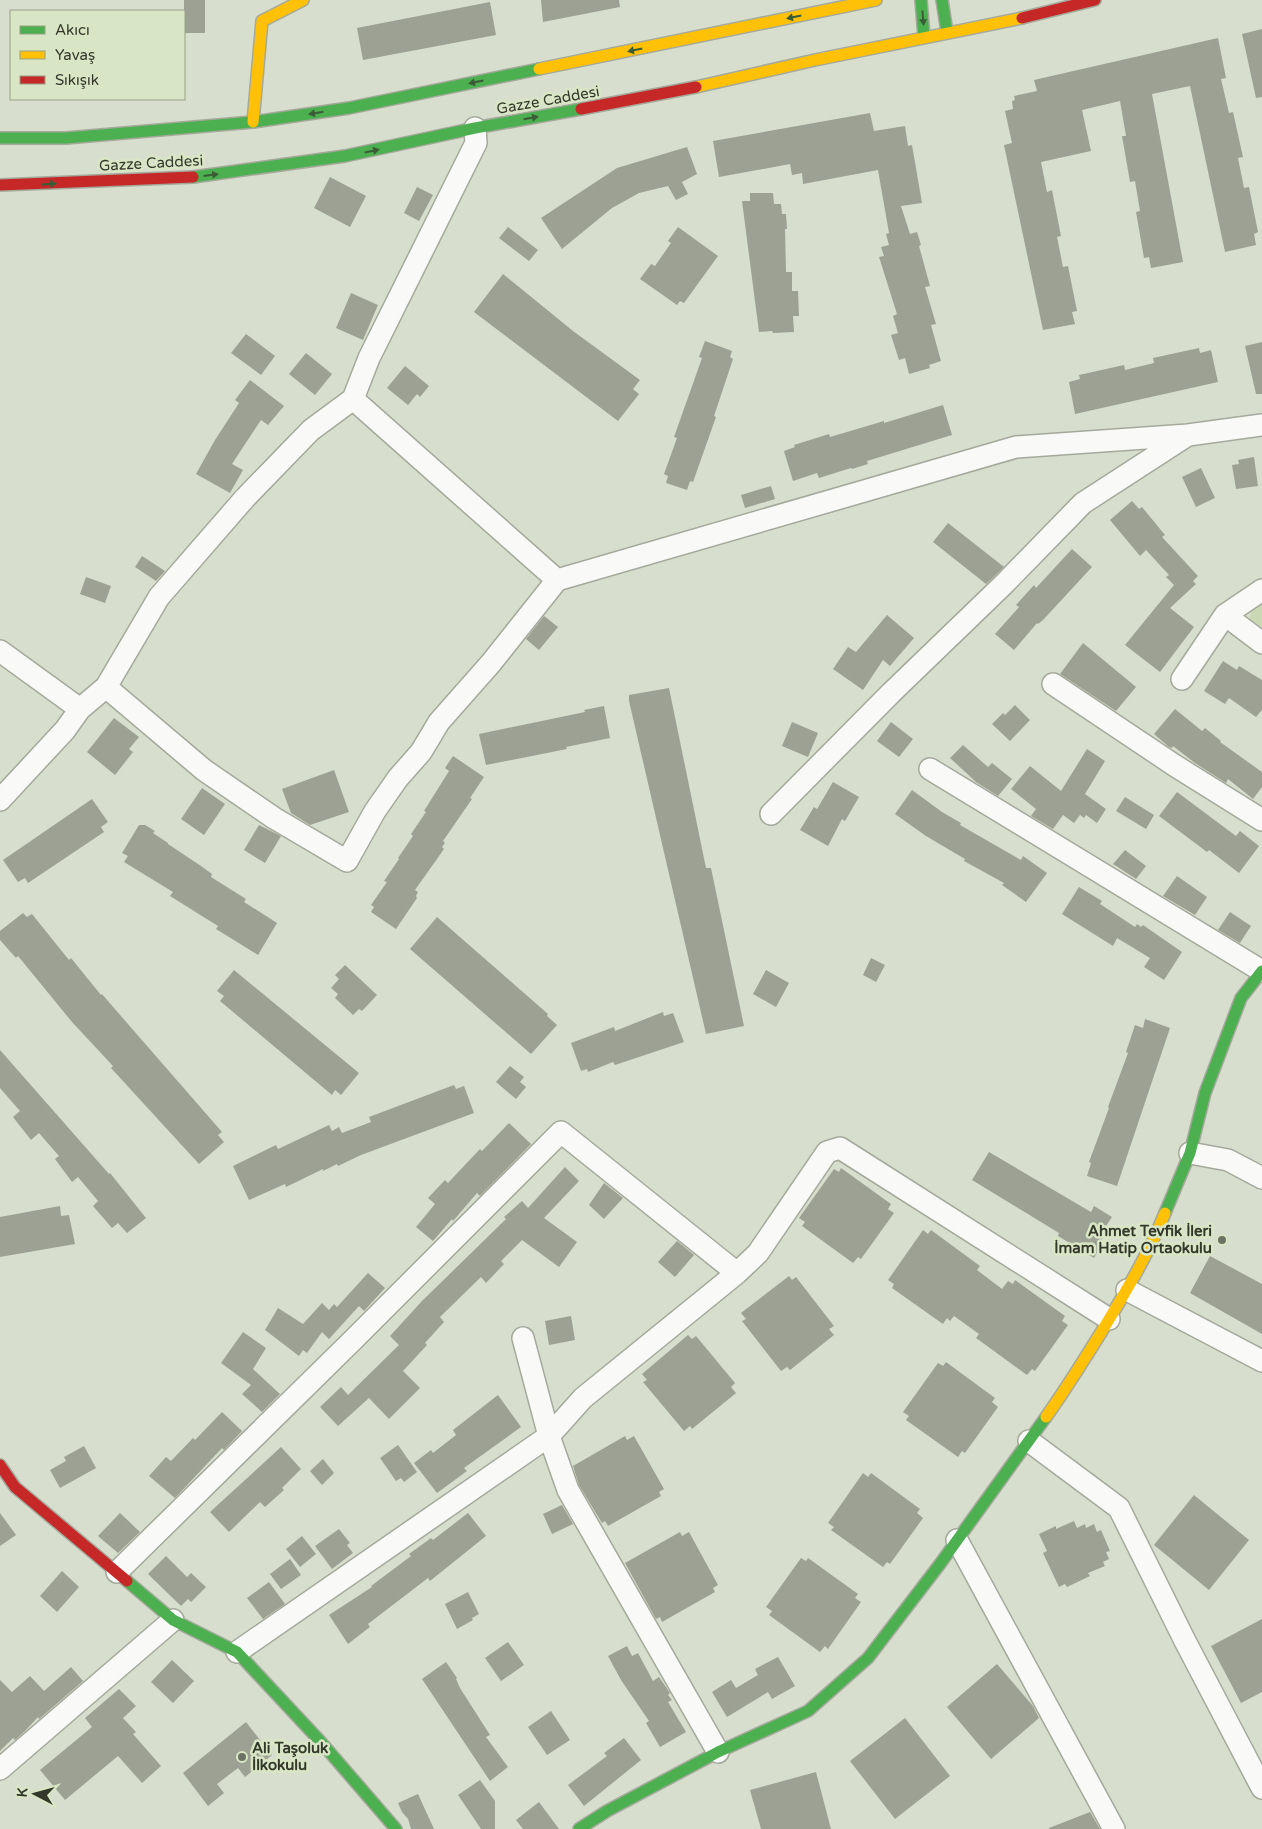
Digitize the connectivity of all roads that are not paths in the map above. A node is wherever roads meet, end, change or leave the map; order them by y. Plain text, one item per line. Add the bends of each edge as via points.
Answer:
1 (302, 0) edge
2 (841, 0) edge
3 (876, 0) edge
4 (921, 0) edge
5 (942, 0) edge
6 (1095, 0) edge
7 (822, 12) junction
8 (947, 32) junction
9 (924, 37) junction
10 (253, 122) junction
11 (475, 128) junction
12 (0, 138) edge
13 (0, 185) edge
14 (23, 185) junction
15 (8, 197) dead end
16 (353, 400) junction
17 (1262, 424) edge
18 (1188, 435) junction
19 (556, 580) junction
20 (1262, 590) edge
21 (1225, 615) junction
22 (1262, 643) edge
23 (0, 651) edge
24 (1182, 679) dead end
25 (1053, 684) dead end
26 (106, 688) junction
27 (80, 709) junction
28 (930, 768) dead end
29 (0, 800) edge
30 (771, 814) dead end
31 (1262, 820) edge
32 (1262, 971) edge
33 (1190, 1153) junction
34 (1262, 1178) edge
35 (737, 1273) junction
36 (1127, 1290) junction
37 (1109, 1319) junction
38 (523, 1338) dead end
39 (1262, 1361) edge
40 (549, 1436) junction
41 (1029, 1441) junction
42 (0, 1465) edge
43 (957, 1540) junction
44 (117, 1572) junction
45 (173, 1620) junction
46 (237, 1652) junction
47 (718, 1752) junction
48 (0, 1769) edge
49 (1262, 1788) edge
50 (396, 1829) edge
51 (579, 1829) edge
52 (1114, 1829) edge

1 - 10 main road via 262,22
2 - 7 main road
3 - 7 main road, Gazze Caddesi
4 -> 9 main road
5 - 8 main road
6 - 8 main road, Gazze Caddesi
7 -> 10 main road, Gazze Caddesi via 349,108
8 - 9 main road, Gazze Caddesi
11 -> 9 main road, Gazze Caddesi via 708,85
10 - 12 main road, Gazze Caddesi via 66,138
14 -> 11 main road, Gazze Caddesi via 204,176 346,156
11 - 16 street via 476,143 369,358
13 - 14 main road, Gazze Caddesi
14 - 15 main road
16 - 19 street
16 - 26 street via 312,430 245,498 159,596
17 - 18 street
18 - 19 street via 1016,447
18 - 30 street via 1083,503
19 - 26 street via 491,663 438,722 422,752 398,778 375,811 347,861 274,818 204,770
20 - 21 street
21 - 22 street
21 - 24 street
23 - 27 street
25 - 31 street
26 - 27 street
27 - 29 street via 65,730
28 - 32 street
32 - 33 main road via 1241,998 1204,1093
33 - 34 street via 1228,1160
33 - 36 main road via 1157,1233
35 - 37 street via 758,1253 827,1152 840,1148
35 - 40 street via 583,1398
35 - 44 street via 561,1132
36 - 37 main road
36 - 39 street
37 - 41 main road
38 - 40 street
40 - 46 street
40 - 47 street via 568,1490
41 - 43 main road
41 - 49 street via 1119,1508
42 - 44 main road via 15,1487
43 - 47 main road via 862,1664 808,1711
43 - 52 street
44 - 45 main road
45 - 46 main road
45 - 48 street
46 - 50 main road
47 - 51 main road

